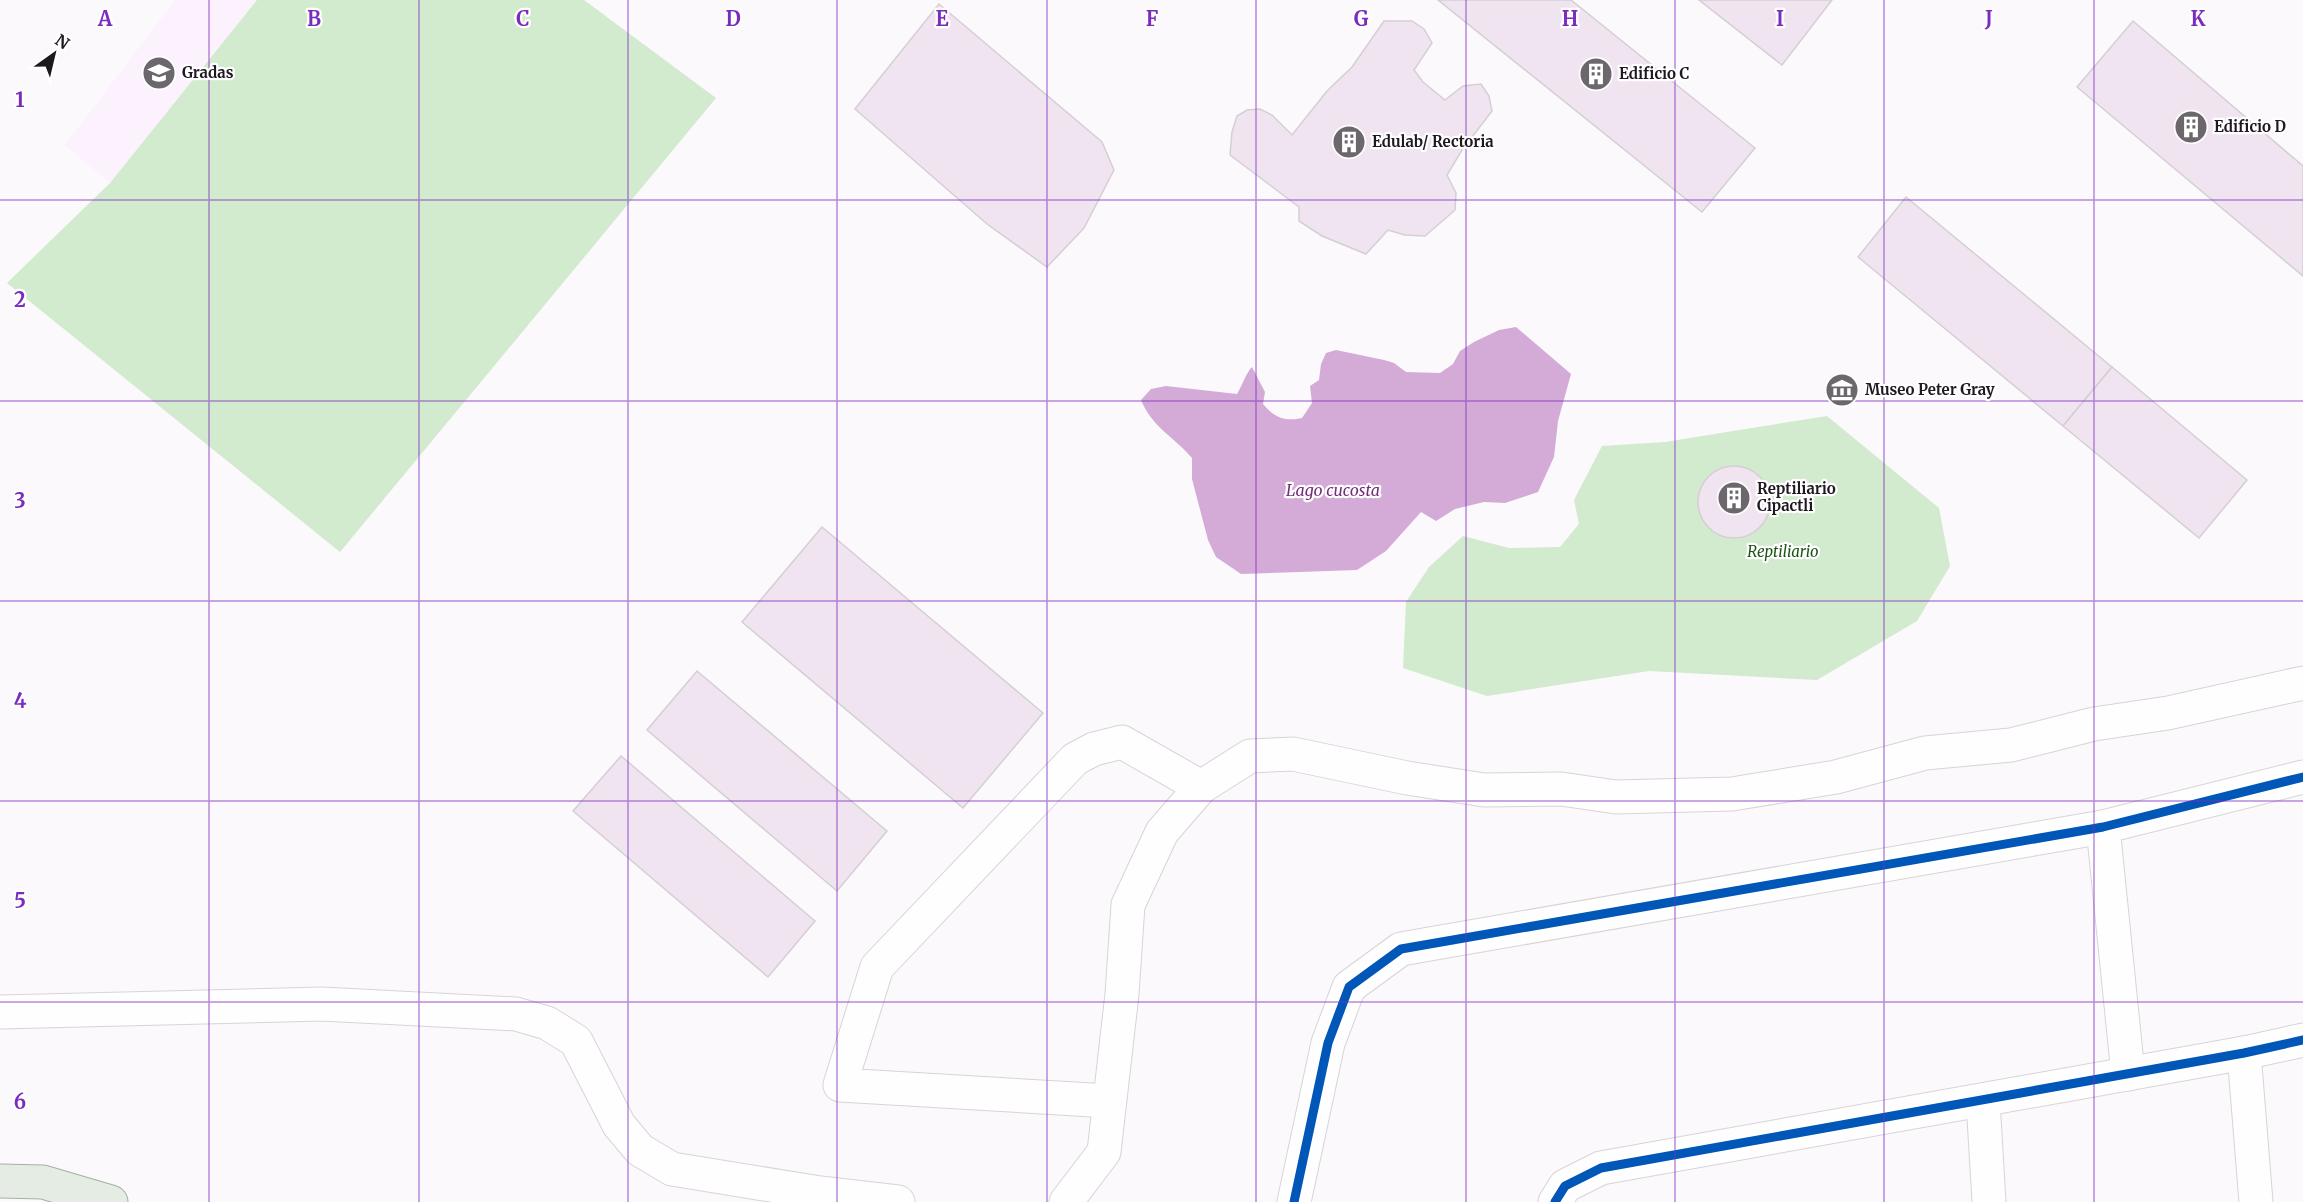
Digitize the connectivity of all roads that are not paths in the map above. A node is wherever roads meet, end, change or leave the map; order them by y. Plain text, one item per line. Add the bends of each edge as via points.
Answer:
1 (2303, 683) edge
2 (2303, 777) edge
3 (1201, 788) junction
4 (2103, 827) junction
5 (0, 1012) edge
6 (2303, 1040) edge
7 (2244, 1053) junction
8 (2128, 1074) junction
9 (1109, 1101) junction
10 (1983, 1101) junction
11 (0, 1181) edge
12 (111, 1202) edge
13 (898, 1202) edge
14 (1066, 1202) edge
15 (1294, 1202) edge
16 (1555, 1202) edge
17 (1989, 1202) edge
18 (2256, 1202) edge

1 - 3 street via 2168,713 2094,724 2011,745 1925,753 1836,777 1732,794 1616,797 1561,789 1484,790 1293,754 1250,756
2 - 4 street
3 - 9 street via 1162,832 1128,905
3 - 9 street via 1122,742 1094,749 1076,759 877,967 840,1085
4 - 8 street
4 - 15 street via 1401,949 1349,987 1328,1043
5 - 13 street via 321,1004 516,1014 548,1023 576,1041 619,1125 640,1150 672,1169
6 - 7 street
7 - 8 street
7 - 18 street
8 - 10 street
9 - 14 street via 1104,1152
10 - 16 street via 1601,1168 1565,1186
10 - 17 street
11 - 12 main road via 43,1182

